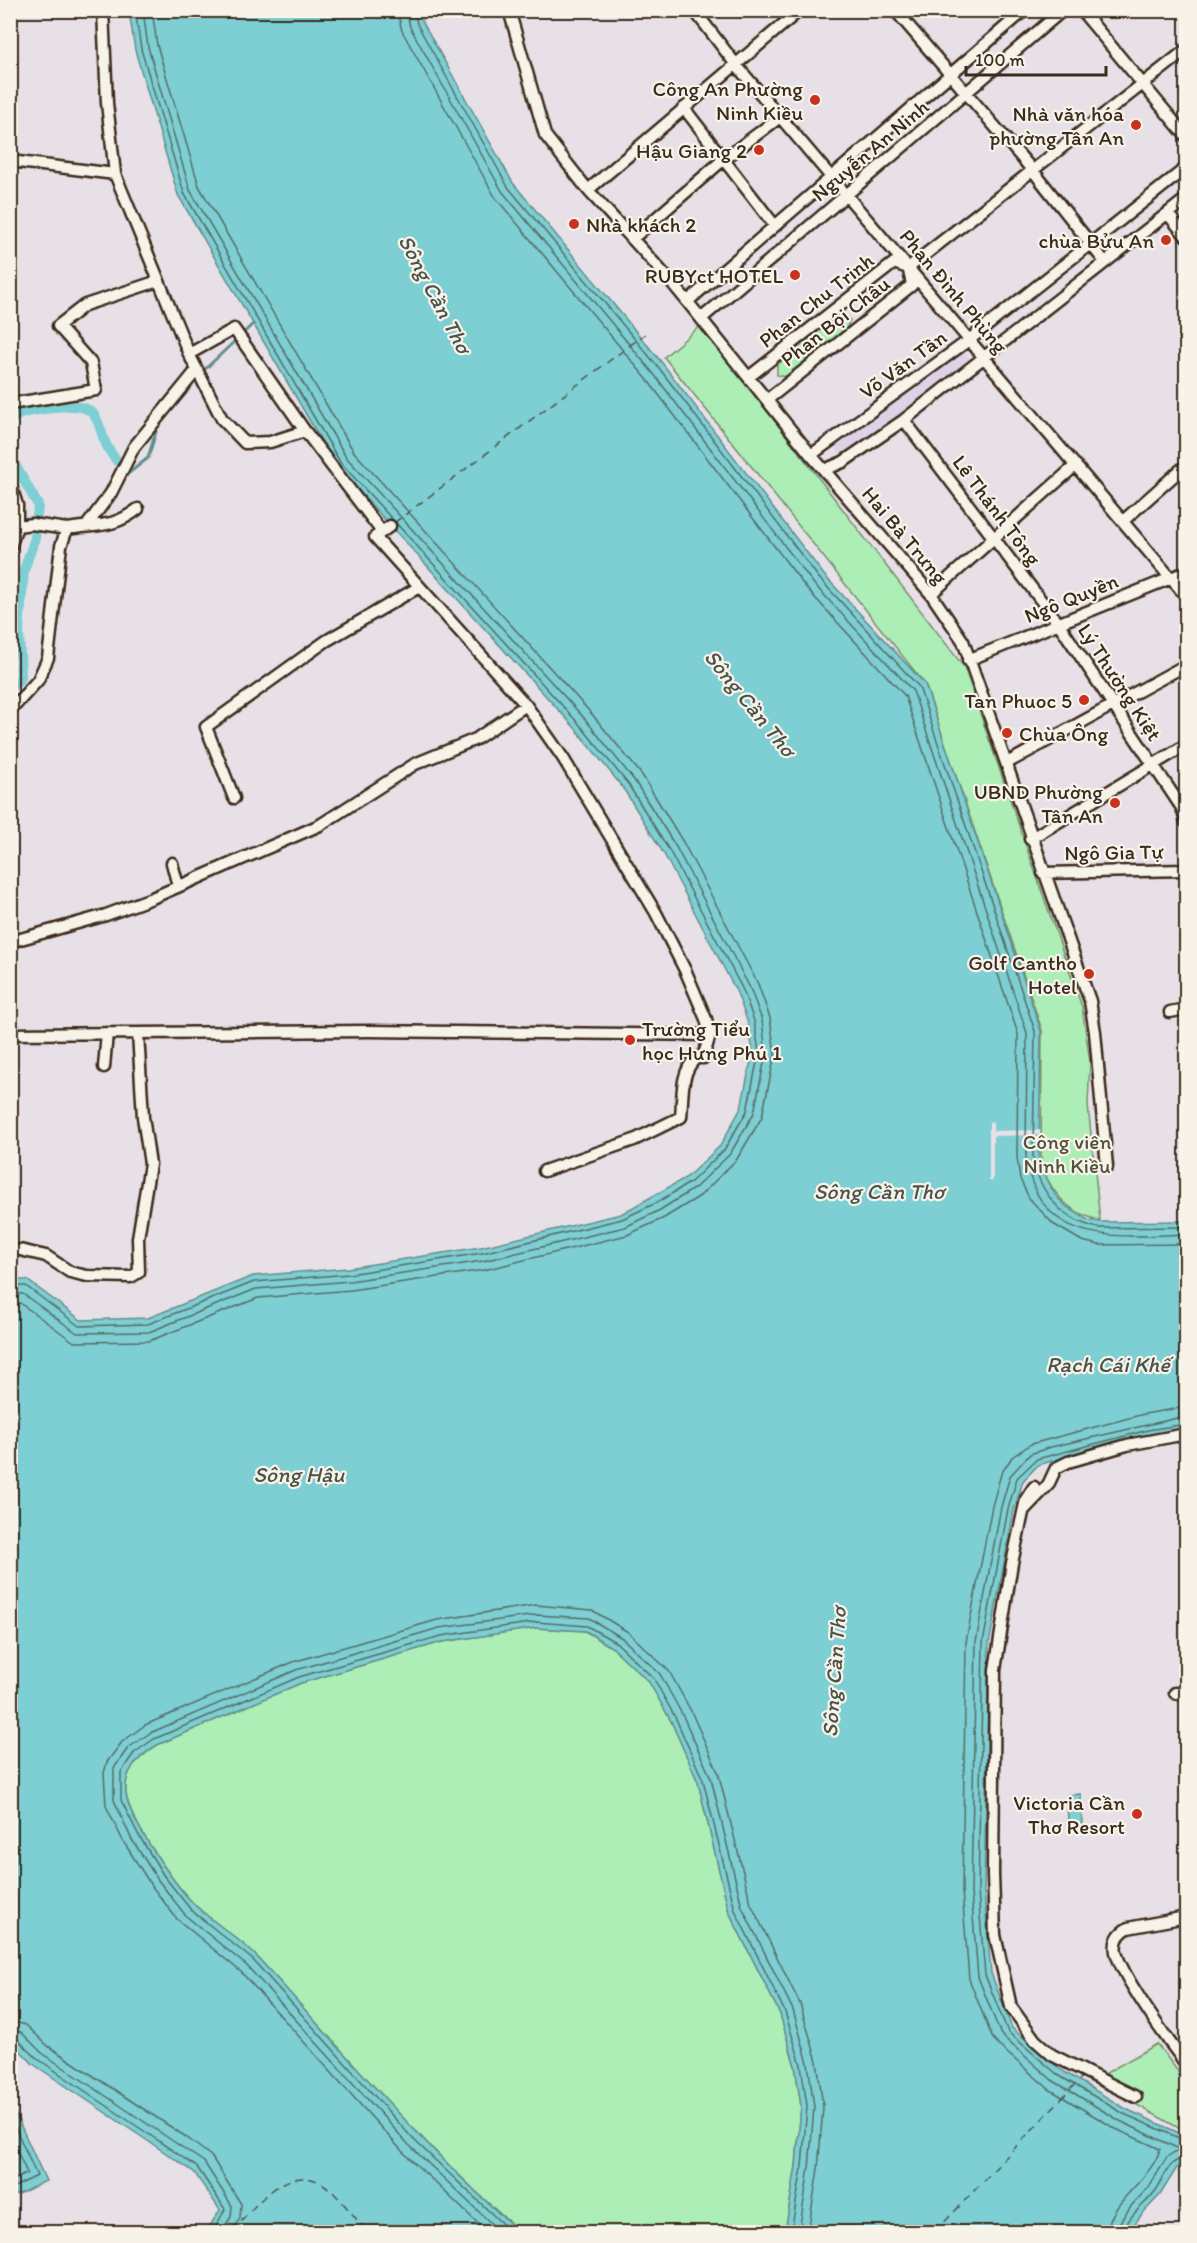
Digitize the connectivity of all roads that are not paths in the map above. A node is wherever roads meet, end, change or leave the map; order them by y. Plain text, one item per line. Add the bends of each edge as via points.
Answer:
1 (103, 10) edge
2 (509, 10) edge
3 (694, 10) edge
4 (800, 10) edge
5 (895, 10) edge
6 (1024, 10) edge
7 (1063, 10) edge
8 (1081, 10) edge
9 (1186, 50) edge
10 (737, 66) junction
11 (950, 75) junction
12 (1143, 84) junction
13 (965, 94) junction
14 (684, 108) junction
15 (780, 117) junction
16 (1186, 136) edge
17 (724, 159) junction
18 (10, 161) edge
19 (1186, 168) edge
20 (1034, 171) junction
21 (115, 174) junction
22 (831, 177) junction
23 (588, 190) junction
24 (846, 195) junction
25 (1186, 199) edge
26 (1168, 214) junction
27 (775, 226) junction
28 (1186, 236) edge
29 (632, 239) junction
30 (1091, 244) junction
31 (1105, 262) junction
32 (908, 268) junction
33 (158, 281) junction
34 (688, 301) junction
35 (702, 318) junction
36 (969, 340) junction
37 (189, 354) junction
38 (983, 357) junction
39 (198, 374) junction
40 (750, 376) junction
41 (768, 399) junction
42 (10, 405) edge
43 (904, 420) junction
44 (305, 431) junction
45 (811, 455) junction
46 (1076, 465) junction
47 (1186, 465) edge
48 (824, 470) junction
49 (10, 483) edge
50 (138, 509) dead end
51 (1124, 521) junction
52 (88, 525) junction
53 (17, 526) junction
54 (67, 529) junction
55 (994, 538) junction
56 (10, 548) edge
57 (1186, 572) edge
58 (1172, 579) junction
59 (419, 586) junction
60 (931, 594) junction
61 (1186, 596) edge
62 (1059, 624) junction
63 (968, 660) junction
64 (1186, 665) edge
65 (526, 705) junction
66 (1112, 706) junction
67 (10, 711) edge
68 (1186, 745) edge
69 (1007, 763) junction
70 (1153, 767) junction
71 (234, 798) dead end
72 (1184, 807) edge
73 (1186, 822) edge
74 (1030, 839) junction
75 (172, 863) dead end
76 (1186, 870) edge
77 (1043, 873) junction
78 (178, 886) junction
79 (10, 942) edge
80 (1186, 1009) edge
81 (1170, 1012) dead end
82 (10, 1017) edge
83 (107, 1033) junction
84 (138, 1033) junction
85 (12, 1034) edge
86 (710, 1035) junction
87 (104, 1067) dead end
88 (1107, 1167) dead end
89 (544, 1171) dead end
90 (20, 1250) dead end
91 (1186, 1434) edge
92 (1034, 1487) dead end
93 (1024, 1510) junction
94 (1186, 1917) edge
95 (1186, 2064) edge
96 (1136, 2097) dead end

1 - 21 street
2 - 23 street, Hai Bà Trưng via 545,135
3 - 10 street, Phan Đình Phùng
4 - 10 street
5 - 11 street
6 - 11 street
7 - 13 street, Nguyễn An Ninh
8 - 12 street
9 - 12 street
10 - 14 street
10 - 15 street, Phan Đình Phùng
11 - 13 street
11 - 22 street
12 - 16 street
12 - 20 street
13 - 20 street
13 - 24 street, Nguyễn An Ninh
14 - 17 street
14 - 23 street
15 - 17 street
15 - 22 street, Phan Đình Phùng
17 - 27 street
17 - 29 street
18 - 21 street
19 - 30 street, Võ Văn Tần
20 - 30 street
20 - 32 street
21 - 33 street
22 - 24 street, Phan Đình Phùng
22 - 27 street
23 - 29 street, Hai Bà Trưng
24 - 32 street, Phan Đình Phùng
24 - 35 street, Nguyễn An Ninh
25 - 26 street
26 - 28 street
26 - 31 street
27 - 34 street
29 - 34 street, Hai Bà Trưng
30 - 31 street
30 - 36 street, Võ Văn Tần
31 - 38 street
32 - 36 street, Phan Đình Phùng
32 - 40 street, Phan Chu Trinh via 894,263
32 - 41 street, Phan Bội Châu via 912,285
33 - 37 street
33 - 42 street via 85,305 58,326 91,363 96,389
34 - 35 street, Hai Bà Trưng
35 - 40 street, Hai Bà Trưng
36 - 38 street, Phan Đình Phùng
36 - 45 street, Võ Văn Tần
37 - 39 street
37 - 44 street via 234,329
38 - 43 street
38 - 46 street, Phan Đình Phùng
39 - 44 street via 222,419 245,443 270,442
39 - 52 street via 138,440
40 - 41 street, Hai Bà Trưng
41 - 45 street, Hai Bà Trưng
43 - 48 street via 843,462
43 - 55 street, Lê Thánh Tông
44 - 59 street via 386,529 375,537
45 - 48 street, Hai Bà Trưng
46 - 51 street, Phan Đình Phùng
46 - 55 street
47 - 51 street
48 - 60 street, Hai Bà Trưng
49 - 53 street via 17,505
50 - 52 street via 111,525
51 - 58 street, Phan Đình Phùng
52 - 54 street
53 - 54 street
53 - 56 street
54 - 67 street via 48,658 38,680
55 - 60 street
55 - 62 street, Lê Thánh Tông
57 - 58 street, Ngô Quyền
58 - 61 street, Phan Đình Phùng
58 - 62 street, Ngô Quyền
59 - 65 street
59 - 71 street via 326,641 206,728
60 - 63 street, Hai Bà Trưng via 963,641
62 - 63 street, Ngô Quyền
62 - 66 street, Lý Thường Kiệt
63 - 69 street, Hai Bà Trưng
64 - 66 street
65 - 78 street via 476,739 415,764 320,825
65 - 86 street via 563,758 656,913 687,972
66 - 69 street
66 - 70 street, Lý Thường Kiệt
68 - 70 street
69 - 74 street, Hai Bà Trưng
70 - 72 street, Lý Thường Kiệt
70 - 74 street
72 - 73 street, Lý Thường Kiệt
74 - 77 street, Hai Bà Trưng
75 - 78 street
76 - 77 street, Ngô Gia Tự
77 - 88 street, Hai Bà Trưng via 1090,1001
78 - 79 street via 106,915
80 - 81 street
82 - 85 street
83 - 84 street
83 - 85 street
83 - 87 street
84 - 86 street
84 - 90 street via 150,1164 138,1238 139,1272 131,1277 87,1276 70,1272 46,1256
86 - 89 street via 703,1058 689,1064 681,1117 677,1121
91 - 93 street via 1068,1462 1056,1468 1048,1485
92 - 93 street
93 - 96 street via 995,1670 995,1935 1011,2007 1035,2040 1052,2055
94 - 95 street via 1128,1928 1121,1932 1116,1944 1119,1960

